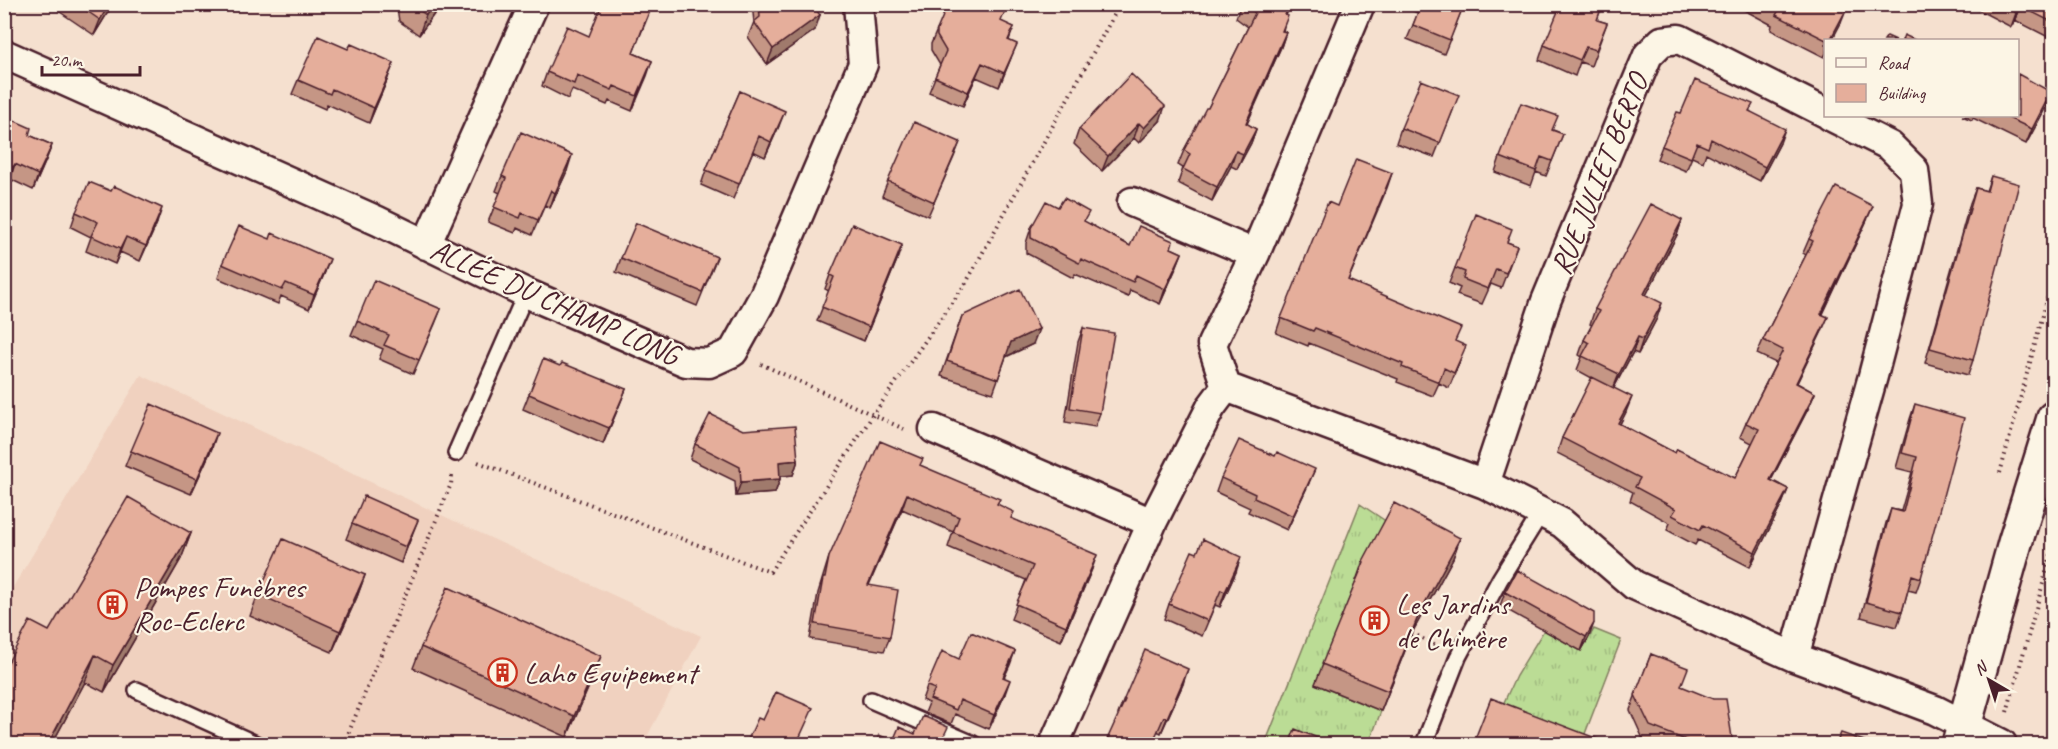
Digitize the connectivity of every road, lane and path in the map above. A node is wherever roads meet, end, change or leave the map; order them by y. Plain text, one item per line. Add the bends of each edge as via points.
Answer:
1 (534, 4) edge
2 (858, 4) edge
3 (1120, 4) edge
4 (1360, 4) edge
5 (4, 54) edge
6 (1824, 112) edge
7 (1832, 117) edge
8 (1132, 202) dead end
9 (426, 245) junction
10 (1255, 254) junction
11 (526, 292) junction
12 (733, 352) junction
13 (1226, 387) junction
14 (873, 415) junction
15 (2054, 418) edge
16 (934, 429) joint
17 (456, 453) junction
18 (1485, 484) junction
19 (1541, 513) junction
20 (1152, 523) junction
21 (2054, 544) edge
22 (1794, 657) junction
23 (137, 690) dead end
24 (871, 700) dead end
25 (1961, 735) edge
26 (256, 744) edge
27 (344, 744) edge
28 (973, 744) edge
29 (1054, 744) edge
30 (1424, 744) edge
31 (2000, 744) edge

1 - 9 street
2 - 12 street via 863,64 764,297
3 - 14 path via 966,284
4 - 10 street
5 - 9 street, ALLÉE DU CHAMP LONG
6 - 18 street, RUE JULIET BERTO via 1680,39 1662,41 1648,55 1546,301
7 - 22 street via 1890,146 1914,170 1918,204
8 - 10 street
9 - 11 street, ALLÉE DU CHAMP LONG
10 - 13 street via 1212,344
11 - 12 street, ALLÉE DU CHAMP LONG via 686,362 708,363
11 - 17 lane
12 - 14 path
13 - 18 street
13 - 20 street via 1211,406
14 - 16 path via 912,433
14 - 17 path via 770,572
15 - 25 street
16 - 20 street
17 - 27 path via 451,484
18 - 19 street
19 - 22 street via 1563,523 1634,585
19 - 30 lane via 1458,657
20 - 29 street
21 - 31 path
22 - 25 street via 1935,710
23 - 26 lane
24 - 28 lane
25 - 31 street

